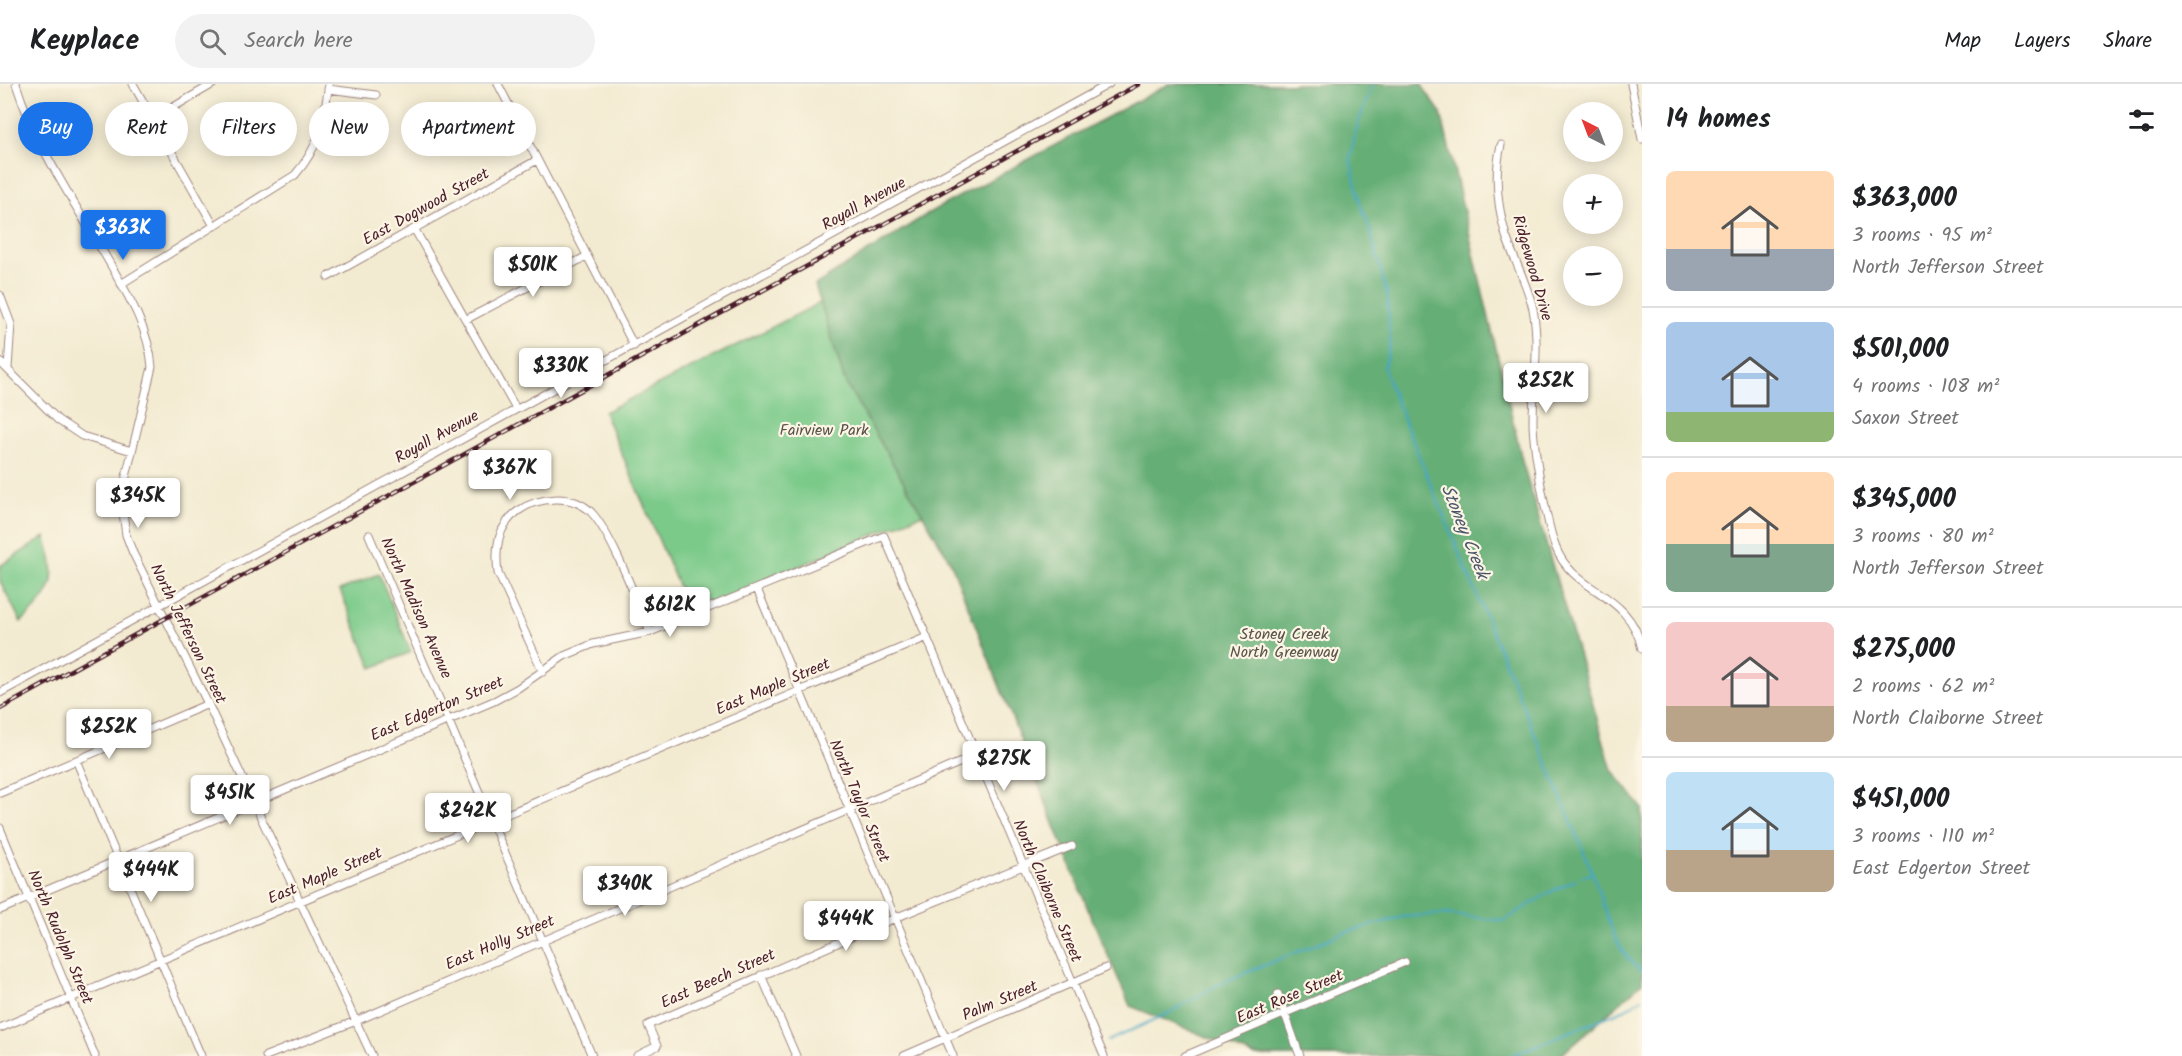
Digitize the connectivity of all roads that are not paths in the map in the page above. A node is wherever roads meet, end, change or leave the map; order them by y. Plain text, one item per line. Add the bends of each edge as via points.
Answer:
1 (16, 84) edge
2 (133, 84) edge
3 (213, 84) edge
4 (498, 84) edge
5 (1109, 84) edge
6 (1631, 84) edge
7 (329, 86) edge
8 (376, 95) dead end
9 (143, 102) edge
10 (182, 102) edge
11 (1642, 139) edge
12 (1501, 146) dead end
13 (174, 156) edge
14 (537, 160) junction
15 (214, 226) junction
16 (415, 230) junction
17 (587, 256) junction
18 (328, 276) dead end
19 (122, 284) junction
20 (0, 295) edge
21 (467, 320) junction
22 (634, 346) junction
23 (0, 362) edge
24 (8, 368) junction
25 (516, 409) junction
26 (132, 451) junction
27 (369, 535) dead end
28 (884, 536) joint
29 (757, 589) junction
30 (160, 603) junction
31 (650, 632) junction
32 (927, 637) junction
33 (1642, 649) edge
34 (543, 672) junction
35 (798, 691) junction
36 (0, 693) edge
37 (208, 704) junction
38 (450, 719) junction
39 (975, 756) junction
40 (76, 760) junction
41 (0, 793) edge
42 (254, 802) junction
43 (847, 809) junction
44 (492, 820) junction
45 (0, 828) edge
46 (1072, 846) dead end
47 (118, 860) junction
48 (1021, 865) junction
49 (30, 897) junction
50 (301, 902) junction
51 (0, 910) edge
52 (895, 918) junction
53 (541, 940) junction
54 (162, 959) junction
55 (1405, 962) dead end
56 (1106, 968) dead end
57 (761, 975) junction
58 (1073, 984) junction
59 (1278, 994) dead end
60 (70, 997) junction
61 (1283, 1014) junction
62 (356, 1021) junction
63 (0, 1028) edge
64 (945, 1039) junction
65 (95, 1056) edge
66 (201, 1056) edge
67 (266, 1056) edge
68 (372, 1056) edge
69 (592, 1056) edge
70 (637, 1056) edge
71 (796, 1056) edge
72 (904, 1056) edge
73 (952, 1056) edge
74 (1104, 1056) edge
75 (1185, 1056) edge
76 (1300, 1056) edge

1 - 19 street, North Jefferson Street via 26,117
2 - 9 street
3 - 10 street
4 - 14 street
5 - 22 street, Royall Avenue
6 - 11 street
7 - 8 street
7 - 15 street via 323,129 310,158 295,175
12 - 33 street, Ridgewood Drive via 1498,198 1506,236 1532,306 1537,336 1533,425 1556,549 1580,579 1630,618
13 - 15 street
14 - 16 street, East Dogwood Street
14 - 17 street
15 - 19 street
16 - 18 street, East Dogwood Street
16 - 21 street
17 - 21 street
17 - 22 street
19 - 26 street, North Jefferson Street via 150,345 152,367
20 - 24 street via 11,324
21 - 25 street
22 - 25 street, Royall Avenue
23 - 24 street
24 - 26 street via 58,420 82,436
25 - 30 street, Royall Avenue
26 - 30 street, North Jefferson Street via 121,498 126,535
27 - 38 street, North Madison Avenue
28 - 29 street, East Edgerton Street
28 - 32 street, North Claiborne Street
29 - 31 street, East Edgerton Street
29 - 35 street, North Taylor Street
30 - 36 street, Royall Avenue
30 - 37 street, North Jefferson Street
31 - 34 street, East Edgerton Street via 593,644 564,656
31 - 34 street via 591,512 566,500 547,499 525,506 508,518 495,555 498,573
32 - 35 street, East Maple Street
32 - 39 street, North Claiborne Street
34 - 38 street, East Edgerton Street via 502,697
35 - 43 street, North Taylor Street
35 - 44 street, East Maple Street
37 - 40 street
37 - 42 street, North Jefferson Street
38 - 42 street, East Edgerton Street
38 - 44 street, North Madison Avenue
39 - 43 street, East Holly Street
39 - 48 street, North Claiborne Street
40 - 41 street
40 - 47 street
42 - 47 street, East Edgerton Street
42 - 50 street, North Jefferson Street
43 - 52 street, North Taylor Street
43 - 53 street, East Holly Street
44 - 50 street, East Maple Street
44 - 53 street, North Madison Avenue
45 - 49 street, North Rudolph Street
46 - 48 street, East Beech Street
47 - 49 street, East Edgerton Street
47 - 54 street
48 - 52 street, East Beech Street
48 - 58 street, North Claiborne Street
49 - 51 street, East Edgerton Street
49 - 60 street, North Rudolph Street
50 - 54 street, East Maple Street
50 - 62 street, North Jefferson Street
52 - 57 street, East Beech Street
52 - 64 street, North Taylor Street
53 - 62 street, East Holly Street
53 - 69 street, North Madison Avenue
54 - 60 street, East Maple Street
54 - 66 street
55 - 61 street, East Rose Street
56 - 58 street, Palm Street
57 - 70 street, East Beech Street via 648,1024 657,1046
57 - 71 street
58 - 64 street, Palm Street
58 - 74 street, North Claiborne Street
59 - 61 street
60 - 63 street, East Maple Street
60 - 65 street, North Rudolph Street
61 - 75 street, East Rose Street
61 - 76 street
62 - 67 street, East Holly Street
62 - 68 street, North Jefferson Street
64 - 72 street, Palm Street
64 - 73 street, North Taylor Street

